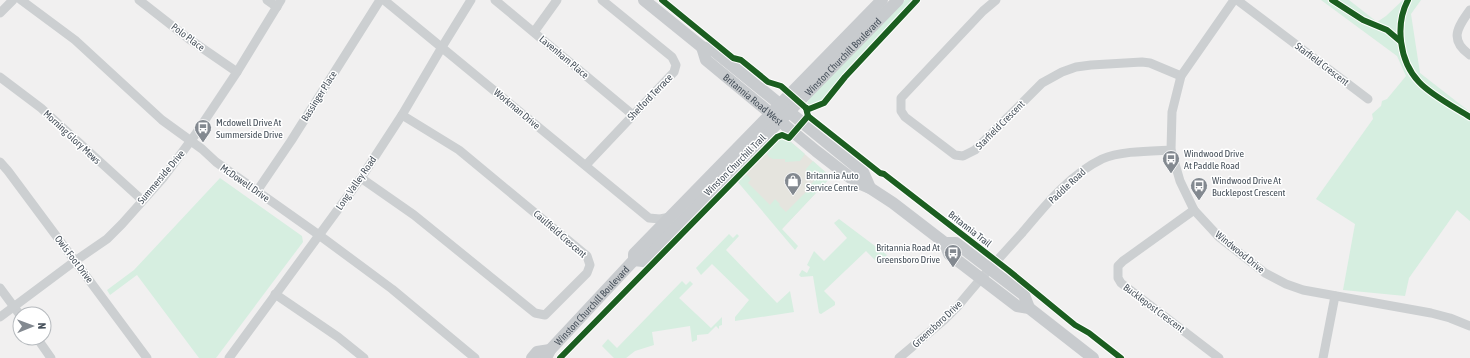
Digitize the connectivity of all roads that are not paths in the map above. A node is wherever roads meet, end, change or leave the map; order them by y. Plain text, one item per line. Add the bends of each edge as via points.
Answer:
1 (13, 0) edge
2 (21, 0) edge
3 (139, 0) edge
4 (267, 0) edge
5 (380, 0) edge
6 (384, 0) edge
7 (471, 0) edge
8 (495, 0) edge
9 (557, 0) edge
10 (602, 0) edge
11 (644, 0) edge
12 (882, 0) edge
13 (898, 0) edge
14 (996, 0) edge
15 (1234, 0) edge
16 (1237, 0) edge
17 (279, 4) edge
18 (1470, 10) edge
19 (0, 13) edge
20 (534, 32) junction
21 (442, 47) junction
22 (702, 47) junction
23 (1470, 55) edge
24 (237, 72) junction
25 (1180, 76) junction
26 (0, 77) edge
27 (1368, 99) dead end
28 (784, 109) junction
29 (402, 115) junction
30 (633, 115) junction
31 (775, 118) junction
32 (191, 141) junction
33 (1171, 150) junction
34 (0, 162) edge
35 (586, 166) junction
36 (361, 178) junction
37 (870, 188) junction
38 (257, 191) junction
39 (142, 200) junction
40 (1194, 210) junction
41 (670, 217) junction
42 (649, 218) junction
43 (320, 235) junction
44 (649, 238) junction
45 (634, 260) junction
46 (75, 261) junction
47 (985, 274) junction
48 (0, 288) edge
49 (275, 294) junction
50 (1335, 296) junction
51 (13, 306) edge
52 (15, 306) edge
53 (12, 308) edge
54 (0, 317) edge
55 (1470, 326) edge
56 (43, 346) edge
57 (548, 354) edge
58 (51, 358) edge
59 (147, 358) edge
60 (229, 358) edge
61 (364, 358) edge
62 (475, 358) edge
63 (532, 358) edge
64 (899, 358) edge
65 (1093, 358) edge
66 (1219, 358) edge
67 (1323, 358) edge

1 - 19 street
2 - 32 street, McDowell Drive via 75,40 152,112
3 - 24 street, Polo Place
4 - 17 street
5 - 38 street, Bassinger Place
6 - 21 street, Workman Drive
7 - 21 street, Long Valley Road
8 - 20 street, Lavenham Place
9 - 20 street
10 - 30 street, Shelford Terrace via 672,58 676,65 674,72
11 - 22 main road, Britannia Road West
12 - 28 main road, Winston Churchill Boulevard
13 - 28 main road, Winston Churchill Boulevard
14 - 25 street, Starfield Crescent via 982,11 901,98 901,111 905,117 955,155 962,156 975,150 1042,83 1076,67 1142,62
15 - 25 street, Windwood Drive
16 - 27 street, Starfield Crescent
17 - 24 street, Summerside Drive
18 - 23 street via 1457,32 1459,45
20 - 30 street, Lavenham Place
21 - 29 street, Long Valley Road
21 - 35 street, Workman Drive
22 - 28 main road, Britannia Road West via 713,50
22 - 31 main road, Britannia Road West via 706,60
24 - 32 street, Summerside Drive
25 - 33 street, Windwood Drive via 1172,112
26 - 39 street, Morning Glory Mews via 41,108
28 - 31 main road, Winston Churchill Boulevard
28 - 37 main road, Britannia Road West via 863,172
29 - 36 street, Long Valley Road
29 - 36 street, Caulfield Crescent via 459,150 587,256 590,265 587,273 544,315 535,313 414,215
30 - 35 street, Shelford Terrace
31 - 37 main road, Britannia Road West via 856,182
31 - 41 main road, Winston Churchill Boulevard
31 - 45 main road, Winston Churchill Boulevard via 643,261
32 - 38 street, McDowell Drive
32 - 39 street, Summerside Drive via 163,178
33 - 40 street, Windwood Drive via 1180,181
33 - 47 street, Paddle Road via 1113,156 1084,169
34 - 46 street, Owls Foot Drive
35 - 42 street, Workman Drive
36 - 43 street, Long Valley Road
37 - 47 main road, Britannia Road West via 944,244 949,254
38 - 43 street, McDowell Drive
39 - 46 street, Summerside Drive via 107,239
40 - 50 street, Windwood Drive via 1219,237 1271,276 1297,288
40 - 66 street, Bucklepost Crescent via 1123,261 1118,266 1118,278 1121,283
41 - 42 street
41 - 44 main road, Winston Churchill Boulevard
42 - 44 street
43 - 49 street, Long Valley Road
43 - 62 street, McDowell Drive via 392,289
44 - 45 main road, Winston Churchill Boulevard via 634,254
45 - 57 main road, Winston Churchill Boulevard
46 - 52 street, Summerside Drive
46 - 59 street, Owls Foot Drive
47 - 64 street, Greensboro Drive via 944,320
47 - 65 main road, Britannia Road West via 1017,306 1029,308
48 - 51 street
49 - 60 street, Long Valley Road
49 - 61 street
50 - 55 street, Windwood Drive via 1431,313
50 - 67 street
53 - 54 street, Summerside Drive
56 - 58 street
57 - 63 main road, Winston Churchill Boulevard via 537,352

